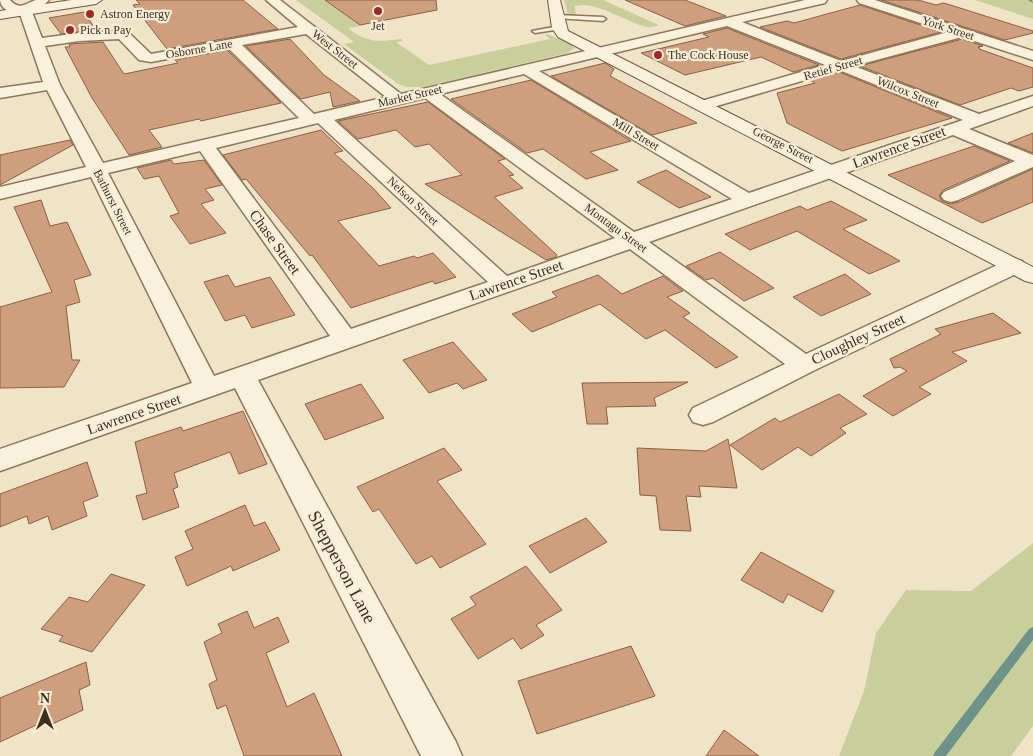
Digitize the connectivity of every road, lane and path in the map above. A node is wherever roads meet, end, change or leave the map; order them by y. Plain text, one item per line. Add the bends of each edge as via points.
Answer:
1 (4, 0) edge
2 (43, 0) edge
3 (96, 0) edge
4 (272, 0) edge
5 (821, 0) edge
6 (863, 0) edge
7 (25, 11) junction
8 (0, 15) edge
9 (557, 15) edge
10 (603, 19) dead end
11 (729, 22) junction
12 (309, 29) junction
13 (536, 31) dead end
14 (962, 33) junction
15 (231, 43) junction
16 (37, 46) junction
17 (600, 52) junction
18 (1033, 56) edge
19 (841, 65) junction
20 (526, 69) junction
21 (52, 84) junction
22 (427, 92) junction
23 (0, 93) edge
24 (398, 99) junction
25 (1033, 100) edge
26 (704, 104) junction
27 (316, 118) junction
28 (976, 120) junction
29 (951, 128) junction
30 (205, 145) junction
31 (1032, 162) edge
32 (97, 170) junction
33 (832, 171) junction
34 (0, 192) edge
35 (951, 196) dead end
36 (746, 199) junction
37 (632, 239) junction
38 (1024, 271) edge
39 (504, 285) junction
40 (346, 340) junction
41 (804, 364) junction
42 (243, 377) junction
43 (208, 389) junction
44 (703, 415) dead end
45 (0, 460) edge
46 (442, 756) edge

1 - 7 street via 12,9
2 - 7 street
3 - 7 main road
4 - 12 street, West Street
5 - 11 street, Market Street
6 - 14 street, York Street
7 - 8 main road
7 - 16 street, Bathurst Street
9 - 10 lane
9 - 13 lane
9 - 17 main road, George Street via 563,34
11 - 17 street, Market Street
11 - 19 street, Wilcox Street
12 - 15 street, Osborne Lane
12 - 24 street, West Street
14 - 18 street, York Street
14 - 19 street, Retief Street
15 - 16 street, Osborne Lane via 151,58 144,57 123,35
15 - 27 street, Nelson Street
16 - 21 street, Bathurst Street
17 - 20 street, Market Street
17 - 26 main road, George Street
19 - 26 street, Retief Street
19 - 28 street, Wilcox Street
20 - 22 street, Market Street
20 - 36 street, Mill Street
21 - 23 street
21 - 32 street, Bathurst Street
22 - 24 street, Market Street
22 - 37 street, Montagu Street
24 - 27 street, Market Street
25 - 28 street, Lawrence Street
26 - 33 main road, George Street
27 - 30 street, Market Street
27 - 39 street, Nelson Street
28 - 29 street, Lawrence Street
29 - 31 street
29 - 33 street, Lawrence Street
30 - 32 street, Market Street
30 - 40 street, Chase Street
31 - 35 street
32 - 34 street, Market Street
32 - 43 street, Bathurst Street
33 - 36 street, Lawrence Street
33 - 38 main road, George Street
36 - 37 street, Lawrence Street
37 - 39 street, Lawrence Street
37 - 41 street, Montagu Street
38 - 41 street, Cloughley Street
39 - 40 street, Lawrence Street
40 - 42 street, Lawrence Street
41 - 44 street, Cloughley Street
42 - 43 street, Lawrence Street
42 - 46 street, Shepperson Lane
43 - 45 street, Lawrence Street

